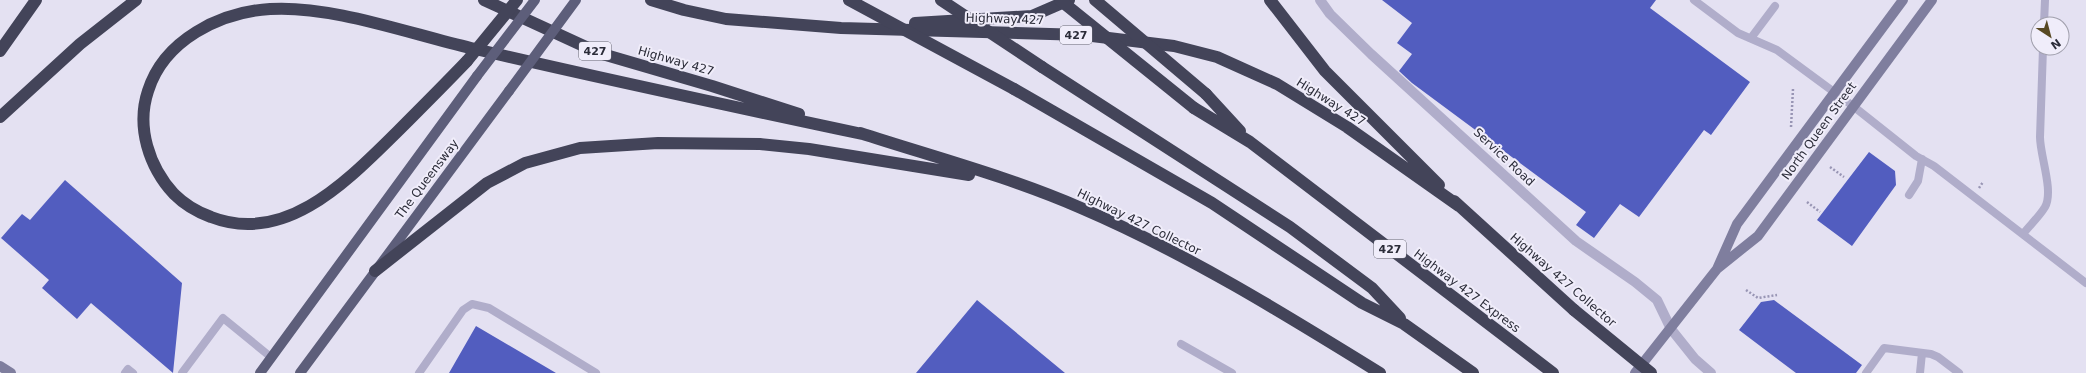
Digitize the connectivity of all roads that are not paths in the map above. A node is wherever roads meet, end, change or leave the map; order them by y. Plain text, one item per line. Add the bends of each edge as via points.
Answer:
1 (36, 0) edge
2 (136, 0) edge
3 (484, 0) edge
4 (517, 0) edge
5 (535, 0) edge
6 (576, 0) edge
7 (651, 0) edge
8 (849, 0) edge
9 (941, 0) edge
10 (1060, 0) edge
11 (1069, 0) edge
12 (1095, 0) edge
13 (1270, 0) edge
14 (1320, 0) edge
15 (1694, 0) edge
16 (1903, 0) edge
17 (1932, 0) edge
18 (2045, 0) edge
19 (1775, 6) dead end
20 (2044, 16) edge
21 (841, 28) junction
22 (1751, 38) junction
23 (0, 50) edge
24 (2044, 56) edge
25 (1834, 92) junction
26 (1853, 106) junction
27 (0, 117) edge
28 (867, 135) junction
29 (1250, 142) junction
30 (1922, 159) junction
31 (1010, 182) junction
32 (1909, 196) dead end
33 (1459, 206) junction
34 (2023, 234) junction
35 (1717, 269) junction
36 (375, 271) junction
37 (2086, 283) edge
38 (1404, 324) junction
39 (1671, 330) junction
40 (1181, 344) dead end
41 (1922, 353) junction
42 (272, 358) junction
43 (0, 366) edge
44 (11, 373) edge
45 (125, 373) edge
46 (132, 373) edge
47 (182, 373) edge
48 (260, 373) edge
49 (300, 373) edge
50 (419, 373) edge
51 (596, 373) edge
52 (1232, 373) edge
53 (1380, 373) edge
54 (1473, 373) edge
55 (1553, 373) edge
56 (1636, 373) edge
57 (1651, 373) edge
58 (1711, 373) edge
59 (1866, 373) edge
60 (1920, 373) edge
61 (1959, 373) edge

1 - 23 highway
2 - 27 highway via 80,44
3 - 28 highway, Highway 427 / 427 via 600,54
4 - 28 highway, bridge via 467,61 364,165 306,209 272,221 250,224 220,221 183,203 164,182 151,160 144,135 144,106 149,86 167,58 182,42 213,22 235,14 271,9 348,17 429,39 575,73
5 - 42 main road, The Queensway, bridge
6 - 36 main road, The Queensway, bridge
7 - 21 highway, Highway 427 / 427 via 726,19
8 - 38 highway, bridge via 1014,89 1212,203 1362,302
9 - 38 highway, bridge via 1290,227 1372,288
10 - 29 highway, bridge via 1194,108
11 - 21 highway via 1032,16
12 - 29 highway, bridge via 1206,94
13 - 33 highway via 1325,71
14 - 39 street, Service Road via 1330,14 1372,54 1576,241 1657,300
15 - 22 lane via 1738,33
16 - 25 main road, North Queen Street
17 - 26 main road, North Queen Street
18 - 20 lane
19 - 22 lane
21 - 33 highway, Highway 427 / 427 via 1084,35 1174,46 1217,57 1277,84 1347,127
22 - 25 lane via 1777,50
24 - 34 lane via 2040,152 2048,197 2044,208
25 - 26 lane
25 - 35 main road, North Queen Street via 1737,224
26 - 30 lane
26 - 35 main road, North Queen Street via 1758,236
28 - 31 highway, Highway 427 Collector / 427
29 - 55 highway, Highway 427 Express / 427
30 - 32 lane via 1918,181
30 - 34 lane
31 - 36 highway via 809,149 760,144 658,142 580,148 525,163 499,176 452,209
31 - 53 highway, Highway 427 Collector / 427 via 1080,207 1147,239 1262,300
33 - 57 highway, Highway 427 Collector / 427, bridge via 1574,310
34 - 37 lane
35 - 39 main road, North Queen Street
36 - 49 main road, The Queensway
38 - 54 highway
39 - 56 main road, North Queen Street via 1655,346
39 - 58 street, Service Road via 1695,359
40 - 52 lane
41 - 59 lane via 1884,348
41 - 60 lane
41 - 61 lane via 1938,358
42 - 47 lane via 223,318
42 - 48 main road, The Queensway
43 - 44 main road
45 - 46 lane via 128,369
50 - 51 lane via 463,310 472,304 488,308

